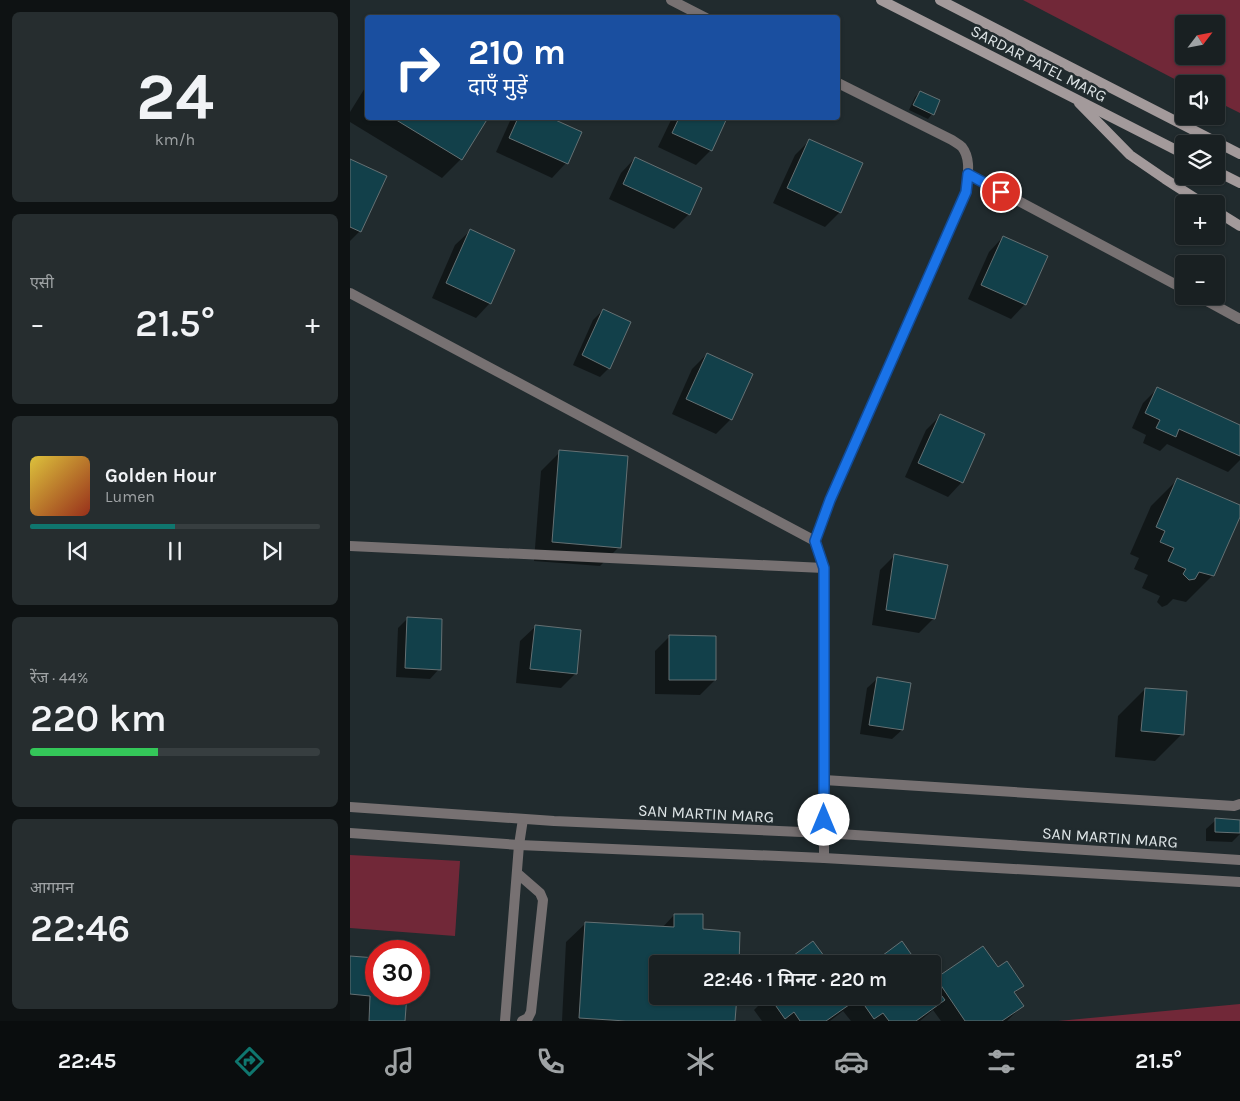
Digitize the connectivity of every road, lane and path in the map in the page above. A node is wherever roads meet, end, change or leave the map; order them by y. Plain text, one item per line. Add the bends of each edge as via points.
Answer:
1 (671, 0) edge
2 (881, 0) edge
3 (940, 0) edge
4 (700, 15) edge
5 (840, 84) edge
6 (1073, 97) junction
7 (1175, 149) edge
8 (1240, 154) edge
9 (968, 174) junction
10 (1225, 176) edge
11 (1240, 183) edge
12 (1190, 195) edge
13 (1225, 217) edge
14 (1240, 226) edge
15 (1175, 284) edge
16 (350, 293) edge
17 (1215, 305) edge
18 (1240, 318) edge
19 (815, 541) junction
20 (350, 546) edge
21 (824, 568) junction
22 (824, 780) junction
23 (1240, 804) edge
24 (350, 807) edge
25 (523, 819) junction
26 (350, 833) edge
27 (824, 833) junction
28 (519, 845) junction
29 (824, 858) junction
30 (1240, 860) edge
31 (517, 873) junction
32 (1240, 882) edge
33 (505, 1021) edge
34 (522, 1021) edge

1 - 4 street
2 - 6 main road, SARDAR PATEL MARG
3 - 8 main road, SARDAR PATEL MARG
5 - 9 street via 962,147 969,165
6 - 7 main road, SARDAR PATEL MARG
6 - 12 main road via 1130,155
9 - 15 street
9 - 19 street via 966,192 830,500
10 - 11 main road
13 - 14 main road
16 - 19 street
17 - 18 street
19 - 21 street
20 - 21 street
21 - 22 street
22 - 23 street
22 - 27 street
24 - 25 street, SAN MARTIN MARG
25 - 27 street, SAN MARTIN MARG
25 - 28 street
26 - 28 street
27 - 29 street
27 - 30 street, SAN MARTIN MARG
28 - 29 street
28 - 31 street
29 - 32 street
31 - 33 street
31 - 34 street via 540,893 543,900 531,1012

